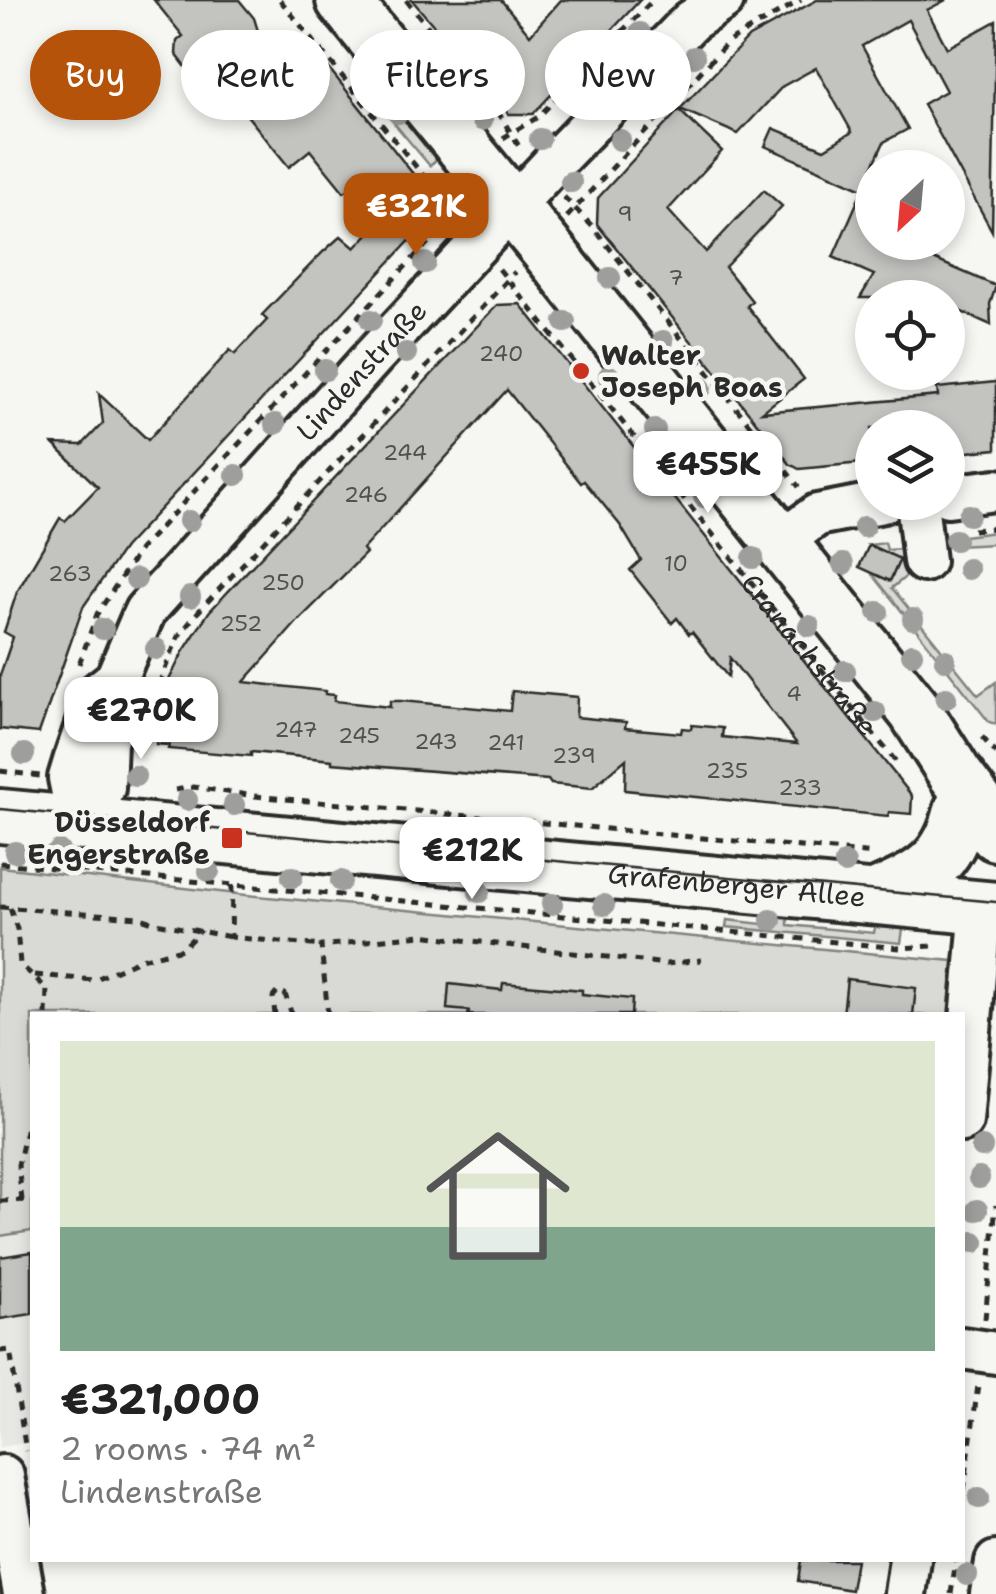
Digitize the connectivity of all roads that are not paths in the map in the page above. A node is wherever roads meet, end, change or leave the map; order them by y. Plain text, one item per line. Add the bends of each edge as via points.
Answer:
1 (344, 0) edge
2 (723, 0) edge
3 (512, 207) junction
4 (996, 490) edge
5 (965, 494) edge
6 (855, 508) edge
7 (794, 520) junction
8 (919, 520) edge
9 (924, 561) dead end
10 (977, 800) edge
11 (0, 816) edge
12 (78, 822) junction
13 (876, 875) junction
14 (988, 908) edge
15 (965, 1096) edge
16 (965, 1349) edge
17 (996, 1354) edge
18 (16, 1474) edge
19 (910, 1562) edge
20 (996, 1562) edge
21 (24, 1594) edge
22 (905, 1594) edge
23 (992, 1594) edge

1 - 3 main road, Cranachstraße
2 - 3 street, Lindenstraße via 691,21
3 - 7 main road, Cranachstraße
3 - 12 street, Lindenstraße via 145,611 116,680 97,694 69,778
4 - 5 street
6 - 7 street
7 - 10 main road, Cranachstraße
8 - 9 street
10 - 13 main road via 924,874
10 - 14 main road, Cranachstraße
11 - 12 main road, Grafenberger Allee
12 - 13 main road, Grafenberger Allee
13 - 14 main road, Grafenberger Allee
14 - 15 street
16 - 17 street
18 - 21 street
19 - 22 street
20 - 23 street

